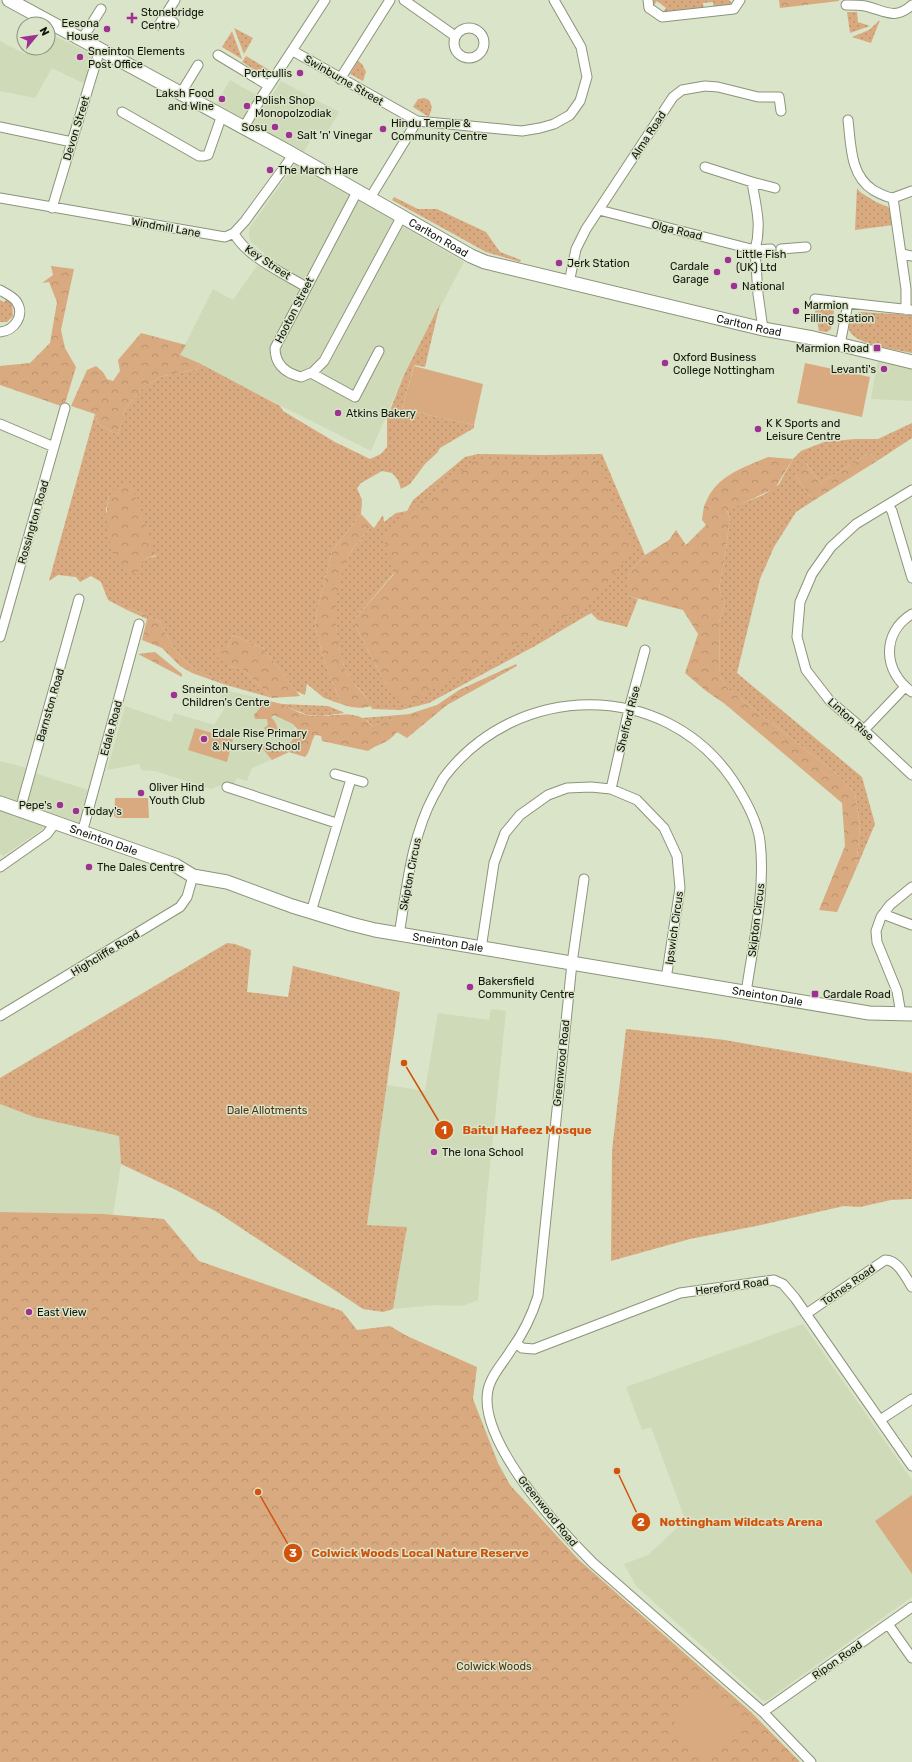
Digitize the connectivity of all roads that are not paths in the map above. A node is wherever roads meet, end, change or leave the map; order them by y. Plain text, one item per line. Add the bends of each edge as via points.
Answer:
1 (9, 0) edge
2 (175, 0) edge
3 (325, 0) edge
4 (390, 0) edge
5 (404, 0) edge
6 (554, 0) edge
7 (648, 0) edge
8 (740, 0) edge
9 (24, 3) edge
10 (846, 5) dead end
11 (912, 5) edge
12 (101, 9) dead end
13 (164, 16) junction
14 (174, 23) dead end
15 (159, 25) dead end
16 (455, 36) dead end
17 (82, 38) junction
18 (100, 49) junction
19 (293, 51) junction
20 (218, 56) dead end
21 (198, 65) dead end
22 (340, 79) junction
23 (268, 86) junction
24 (181, 93) junction
25 (781, 111) dead end
26 (122, 112) dead end
27 (222, 115) junction
28 (848, 120) dead end
29 (418, 121) junction
30 (0, 127) edge
31 (244, 127) junction
32 (72, 142) junction
33 (294, 154) junction
34 (705, 167) dead end
35 (752, 182) junction
36 (775, 188) dead end
37 (358, 190) junction
38 (912, 191) edge
39 (0, 198) edge
40 (370, 198) junction
41 (893, 198) junction
42 (52, 208) junction
43 (599, 210) junction
44 (402, 216) junction
45 (234, 233) junction
46 (806, 247) dead end
47 (771, 249) dead end
48 (781, 249) dead end
49 (755, 250) junction
50 (902, 254) junction
51 (912, 256) edge
52 (569, 283) junction
53 (306, 287) junction
54 (0, 290) edge
55 (814, 299) dead end
56 (848, 303) junction
57 (909, 310) edge
58 (763, 329) junction
59 (0, 332) edge
60 (840, 344) junction
61 (379, 351) dead end
62 (912, 362) edge
63 (311, 373) junction
64 (65, 408) dead end
65 (0, 424) edge
66 (54, 447) junction
67 (912, 490) edge
68 (888, 505) junction
69 (912, 578) edge
70 (79, 600) dead end
71 (912, 614) edge
72 (140, 624) dead end
73 (0, 637) edge
74 (645, 650) dead end
75 (908, 689) edge
76 (629, 708) junction
77 (864, 730) junction
78 (335, 774) dead end
79 (912, 775) edge
80 (351, 779) junction
81 (363, 782) dead end
82 (227, 787) dead end
83 (611, 789) junction
84 (0, 803) edge
85 (20, 810) junction
86 (336, 822) junction
87 (55, 823) junction
88 (82, 833) junction
89 (0, 867) edge
90 (193, 876) junction
91 (584, 879) dead end
92 (912, 887) edge
93 (311, 912) junction
94 (883, 914) junction
95 (912, 925) edge
96 (399, 935) junction
97 (481, 949) junction
98 (572, 963) junction
99 (666, 979) junction
100 (746, 993) junction
101 (906, 1014) edge
102 (0, 1016) edge
103 (912, 1286) edge
104 (806, 1314) junction
105 (516, 1343) junction
106 (912, 1399) edge
107 (880, 1420) junction
108 (912, 1466) edge
109 (912, 1607) edge
110 (888, 1624) junction
111 (912, 1658) edge
112 (763, 1712) junction
113 (811, 1762) edge

1 - 9 main road, Carlton Road
2 - 13 street
3 - 19 street
4 - 22 street
5 - 16 street
6 - 29 street via 581,47 587,76 580,101 570,115 554,124 522,131
7 - 8 street via 649,8 662,17 734,9
9 - 17 main road, Carlton Road
10 - 11 street via 865,6 891,14 902,12
12 - 17 street
13 - 14 street
13 - 15 street
17 - 18 main road, Carlton Road
18 - 24 main road, Carlton Road
18 - 32 street, Devon Street
19 - 22 street, Swinburne Street
19 - 23 street
20 - 23 street via 230,58
21 - 24 street
22 - 29 street, Swinburne Street
23 - 31 street
24 - 27 main road, Carlton Road
25 - 43 street, Alma Road via 779,97 758,97 704,86 682,90 672,98
26 - 27 street via 199,156 208,155
27 - 31 main road, Carlton Road
28 - 41 street via 856,172 869,187
29 - 40 street
30 - 32 street
31 - 33 main road, Carlton Road
32 - 42 street, Devon Street
33 - 37 main road, Carlton Road
33 - 45 street
34 - 35 street
35 - 36 street
35 - 49 street via 759,224
37 - 40 main road, Carlton Road
37 - 53 street, Hooton Street
38 - 41 street
39 - 42 street, Windmill Lane
40 - 44 main road, Carlton Road
41 - 50 street
42 - 45 street, Windmill Lane via 225,237
43 - 49 street, Olga Road
43 - 52 street, Alma Road via 576,249
44 - 52 main road, Carlton Road via 485,262
44 - 63 street via 324,361
45 - 53 street, Key Street via 238,241 264,262
46 - 48 street
47 - 49 street, Olga Road
49 - 58 street
50 - 51 street
50 - 57 street
52 - 58 main road, Carlton Road
53 - 63 street, Hooton Street via 275,348 275,356 283,370 292,375 300,377
54 - 59 street via 13,298 20,309 18,322 14,327 6,332
55 - 56 street
56 - 57 street
56 - 60 street
58 - 60 main road, Carlton Road
60 - 62 main road, Carlton Road
61 - 63 street via 355,397
64 - 66 street, Rossington Road
65 - 66 street
66 - 73 street, Rossington Road
67 - 68 street, Linton Rise
68 - 69 street
68 - 77 street, Linton Rise via 856,524 830,547 812,574 800,602 797,637 806,670 830,701
70 - 85 street, Barnston Road
71 - 75 street via 901,622 894,632 889,655 897,678
72 - 88 street, Edale Road
74 - 76 street, Shelford Rise
75 - 77 street
76 - 83 street, Shelford Rise
76 - 96 street, Skipton Circus via 589,704 551,707 515,720 474,744 444,777 426,811 413,850
76 - 100 street, Skipton Circus via 663,720 697,741 723,766 742,793 753,817 760,840 762,884
77 - 79 street, Linton Rise
78 - 80 street
80 - 81 street
80 - 86 street
82 - 86 street via 240,787
83 - 97 street, Ipswich Circus via 567,788 535,803 515,821 506,833 494,864
83 - 99 street, Ipswich Circus via 637,800 664,828 677,856 680,888
84 - 85 main road, Sneinton Dale
85 - 87 main road, Sneinton Dale
86 - 93 street
87 - 88 main road, Sneinton Dale
87 - 89 street via 47,834
88 - 90 main road, Sneinton Dale via 175,865
90 - 93 main road, Sneinton Dale via 227,882
90 - 102 street, Highcliffe Road via 187,897 177,909
91 - 98 street, Greenwood Road
92 - 94 street
93 - 96 main road, Sneinton Dale
94 - 95 street
94 - 101 street via 876,931 877,942
96 - 97 main road, Sneinton Dale
97 - 98 main road, Sneinton Dale
98 - 99 main road, Sneinton Dale
98 - 105 street, Greenwood Road via 539,1290 533,1311
99 - 100 main road, Sneinton Dale
100 - 101 main road, Sneinton Dale via 868,1013
103 - 104 street, Totnes Road via 896,1263 885,1260
104 - 105 street, Hereford Road via 783,1284 765,1280 680,1293 534,1349 522,1348
104 - 107 street, Hereford Road
105 - 112 street, Greenwood Road via 491,1381 487,1404 499,1439 522,1482 553,1520 593,1562
106 - 107 street
107 - 108 street, Hereford Road
109 - 110 street, Ripon Road
110 - 111 street
110 - 112 street, Ripon Road
112 - 113 street, Greenwood Road

